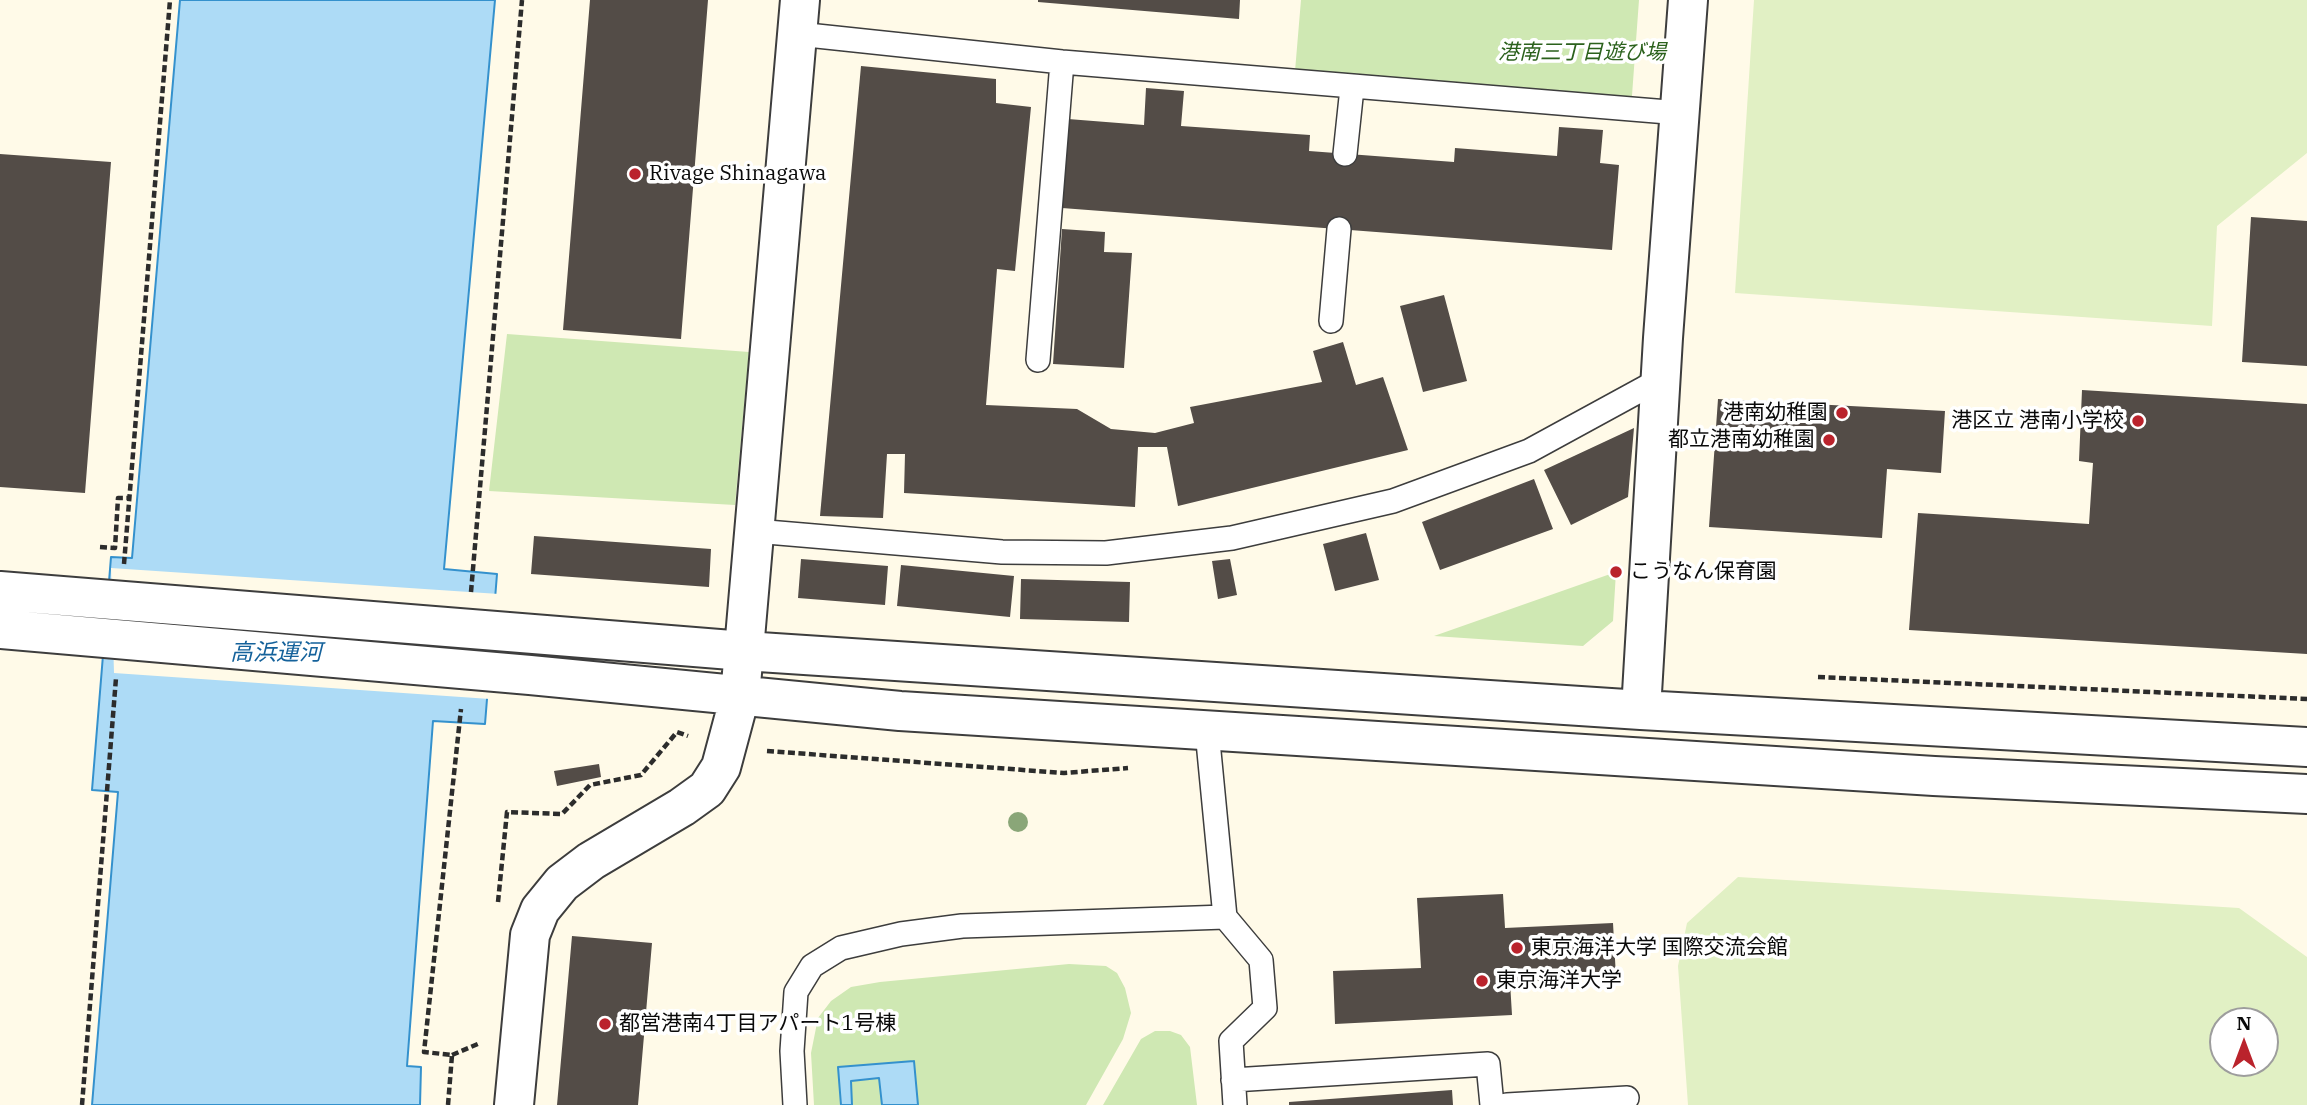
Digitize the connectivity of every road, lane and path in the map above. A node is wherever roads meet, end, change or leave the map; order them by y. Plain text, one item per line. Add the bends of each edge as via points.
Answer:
1 (170, 0) edge
2 (522, 0) edge
3 (1688, 0) edge
4 (799, 17) edge
5 (1062, 62) junction
6 (1352, 88) junction
7 (1680, 113) junction
8 (1345, 154) dead end
9 (1339, 229) dead end
10 (1331, 321) dead end
11 (1038, 360) dead end
12 (1661, 379) junction
13 (128, 498) junction
14 (755, 531) junction
15 (100, 547) dead end
16 (125, 555) dead end
17 (474, 557) dead end
18 (0, 591) edge
19 (0, 629) edge
20 (744, 651) junction
21 (1806, 677) dead end
22 (740, 696) junction
23 (2307, 699) edge
24 (1641, 710) junction
25 (461, 712) dead end
26 (1207, 731) junction
27 (2307, 747) edge
28 (108, 792) dead end
29 (2307, 794) edge
30 (1225, 917) junction
31 (1233, 1080) junction
32 (1627, 1098) dead end
33 (1550, 1104) edge
34 (82, 1105) edge
35 (449, 1105) edge
36 (514, 1105) edge
37 (795, 1105) edge
38 (1235, 1105) edge
39 (1492, 1105) edge
40 (1507, 1105) edge

1 - 13 path
2 - 17 path
3 - 7 street
4 - 5 lane
4 - 14 street
5 - 6 lane
5 - 11 lane
6 - 7 lane
6 - 8 lane
7 - 12 street
9 - 10 lane
12 - 14 lane via 1529,451 1393,501 1232,538 1106,553 1002,551
12 - 24 street
13 - 15 path via 118,498 115,548
13 - 16 path
14 - 20 street
18 - 20 street
19 - 22 street
20 - 22 street
20 - 24 street
21 - 23 path
22 - 26 street
22 - 36 street via 721,767 707,789 591,861 562,883 540,909 530,935
24 - 27 street
25 - 35 path via 424,1052 452,1055
26 - 29 street
26 - 30 lane
28 - 34 path
30 - 31 lane via 1261,960 1265,1008 1231,1041
30 - 37 lane via 962,926 841,948 813,966 796,992
31 - 38 lane
31 - 39 lane via 1488,1064
32 - 33 lane
33 - 40 lane

